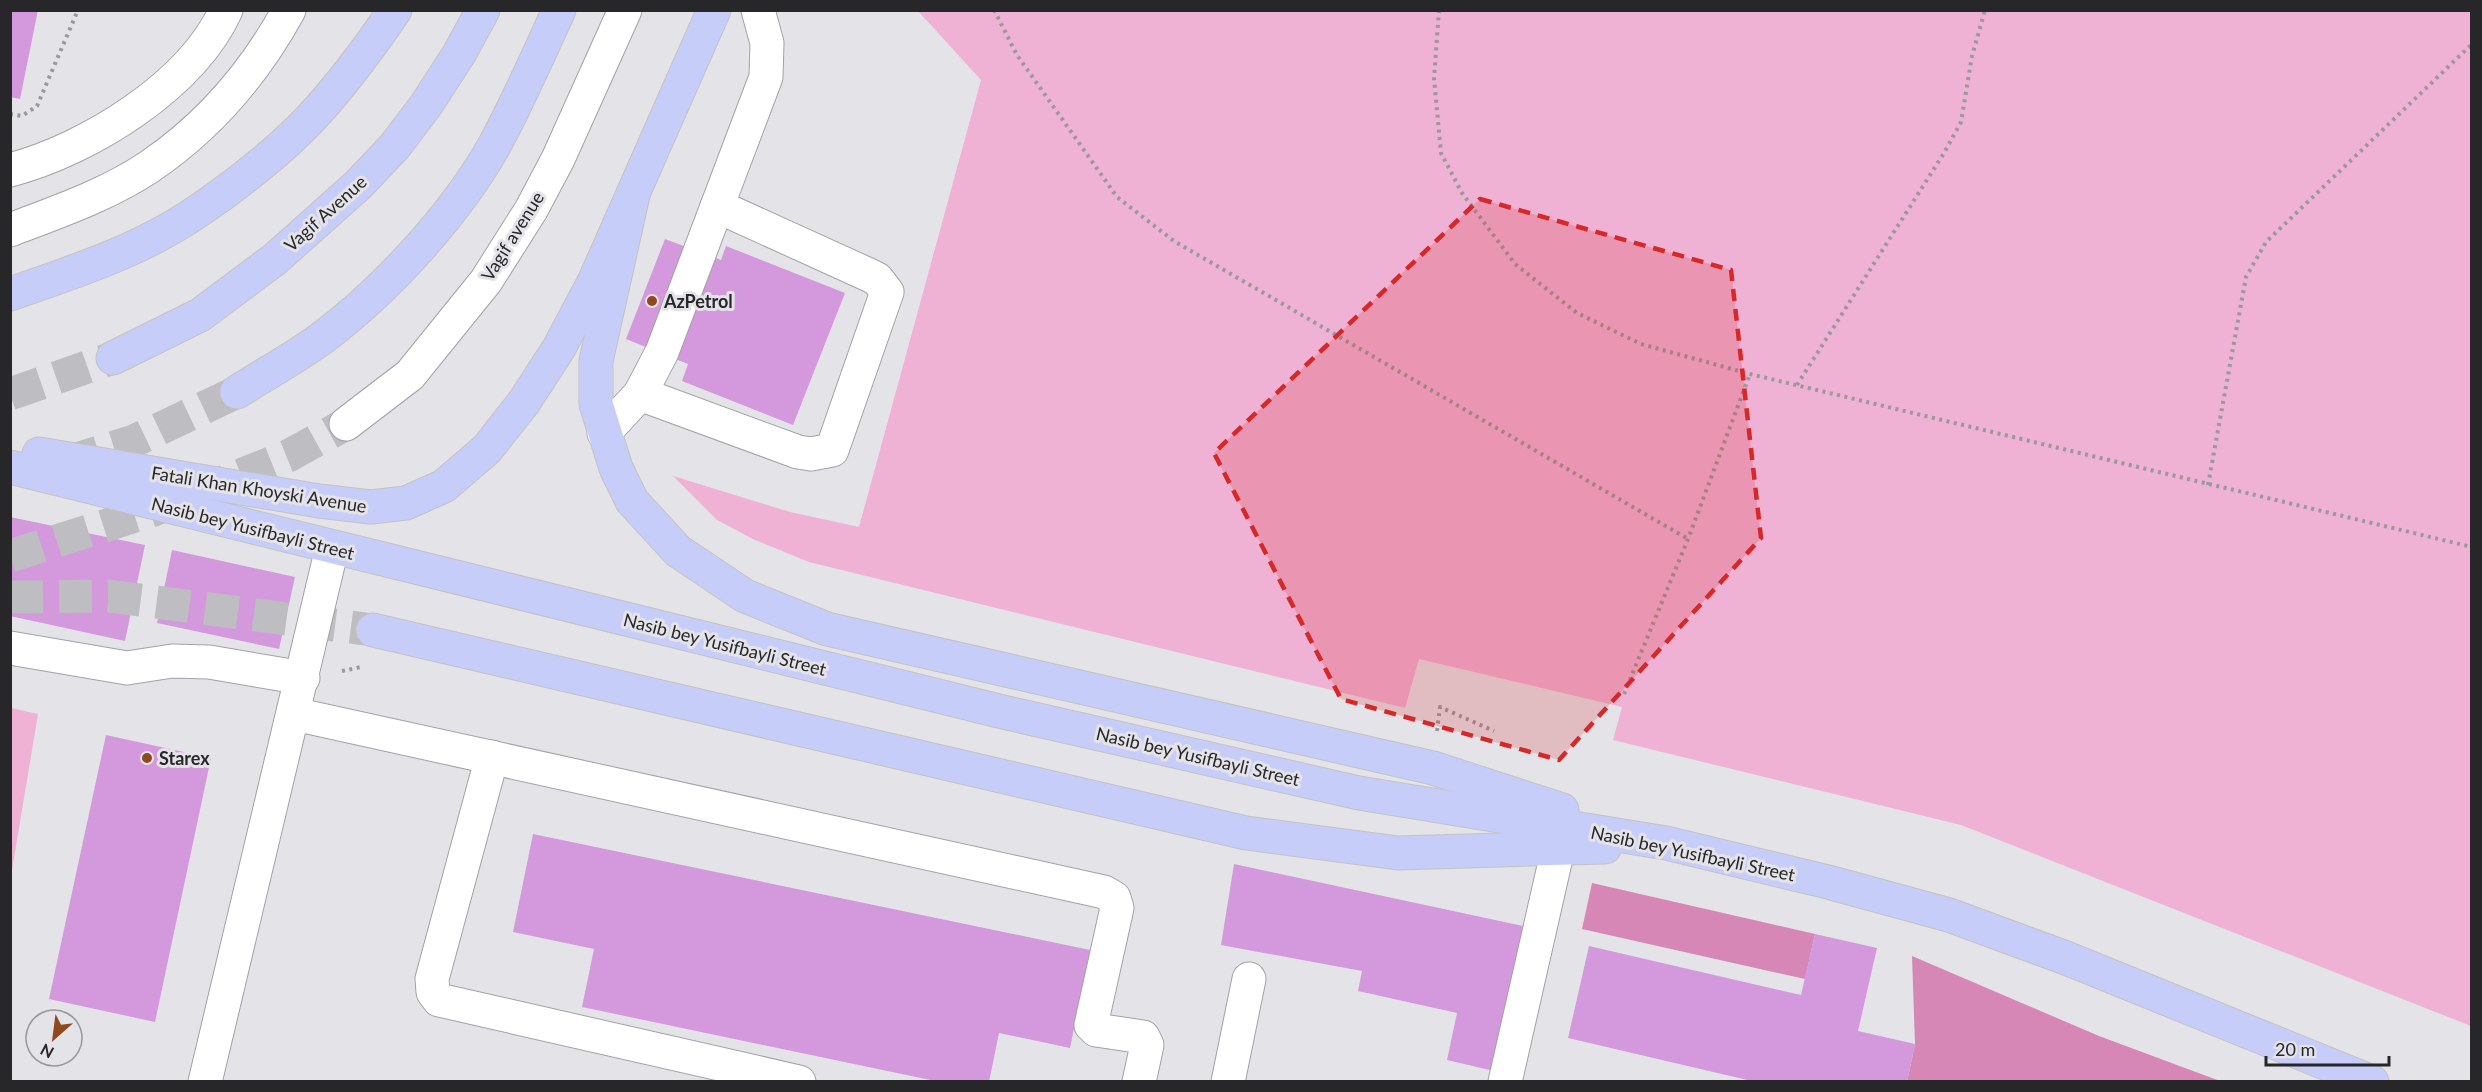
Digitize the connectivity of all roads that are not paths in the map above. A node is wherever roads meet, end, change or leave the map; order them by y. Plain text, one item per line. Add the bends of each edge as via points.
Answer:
1 (226, 10) edge
2 (289, 10) edge
3 (395, 10) edge
4 (483, 10) edge
5 (559, 10) edge
6 (625, 10) edge
7 (714, 10) edge
8 (758, 10) edge
9 (10, 170) edge
10 (633, 195) junction
11 (717, 207) junction
12 (10, 230) edge
13 (10, 294) edge
14 (113, 358) tunnel mouth
15 (237, 392) tunnel mouth
16 (640, 394) junction
17 (346, 424) tunnel mouth
18 (604, 433) junction
19 (10, 449) edge
20 (10, 467) edge
21 (333, 548) junction
22 (374, 630) tunnel mouth
23 (10, 648) edge
24 (303, 678) junction
25 (294, 714) junction
26 (492, 757) junction
27 (1666, 843) junction
28 (1558, 849) junction
29 (1249, 979) dead end
30 (205, 1082) edge
31 (799, 1082) edge
32 (1139, 1082) edge
33 (1228, 1082) edge
34 (1505, 1082) edge
35 (2372, 1082) edge

1 - 9 street via 195,58 148,101 80,144
2 - 12 street via 258,61 230,96 191,134 148,167 108,190
3 - 13 main road via 363,56 310,119 247,175 197,212 83,269
4 - 14 main road, Vagif Avenue via 426,105 358,185 274,259 200,315
5 - 15 main road via 521,96 454,205 404,264 322,338
6 - 17 street, Vagif avenue via 558,159 486,281 410,375
7 - 10 main road
8 - 11 street via 767,43 766,77
10 - 18 main road via 596,361 596,404
10 - 19 main road, Fatali Khan Khoyski Avenue via 594,282 559,348 524,402 487,448 444,486 406,503 371,507 319,501
11 - 16 street via 662,352
11 - 16 street via 877,279 887,292 832,450 798,452
16 - 18 street
18 - 27 main road via 632,501 678,551 745,596 827,629 1433,768
20 - 21 main road, Nasib bey Yusifbayli Street
21 - 24 street
21 - 27 main road, Nasib bey Yusifbayli Street via 1003,712 1359,793
22 - 28 main road via 1246,833 1398,853
23 - 24 street via 127,668 172,661 209,662
24 - 25 street
25 - 26 street
25 - 30 street
26 - 31 street via 432,979 439,1000
26 - 32 street via 1104,892 1114,898 1117,908 1091,1025 1096,1030 1143,1037 1147,1045
27 - 28 main road
27 - 35 main road, Nasib bey Yusifbayli Street via 1949,915
28 - 34 street
29 - 33 street

